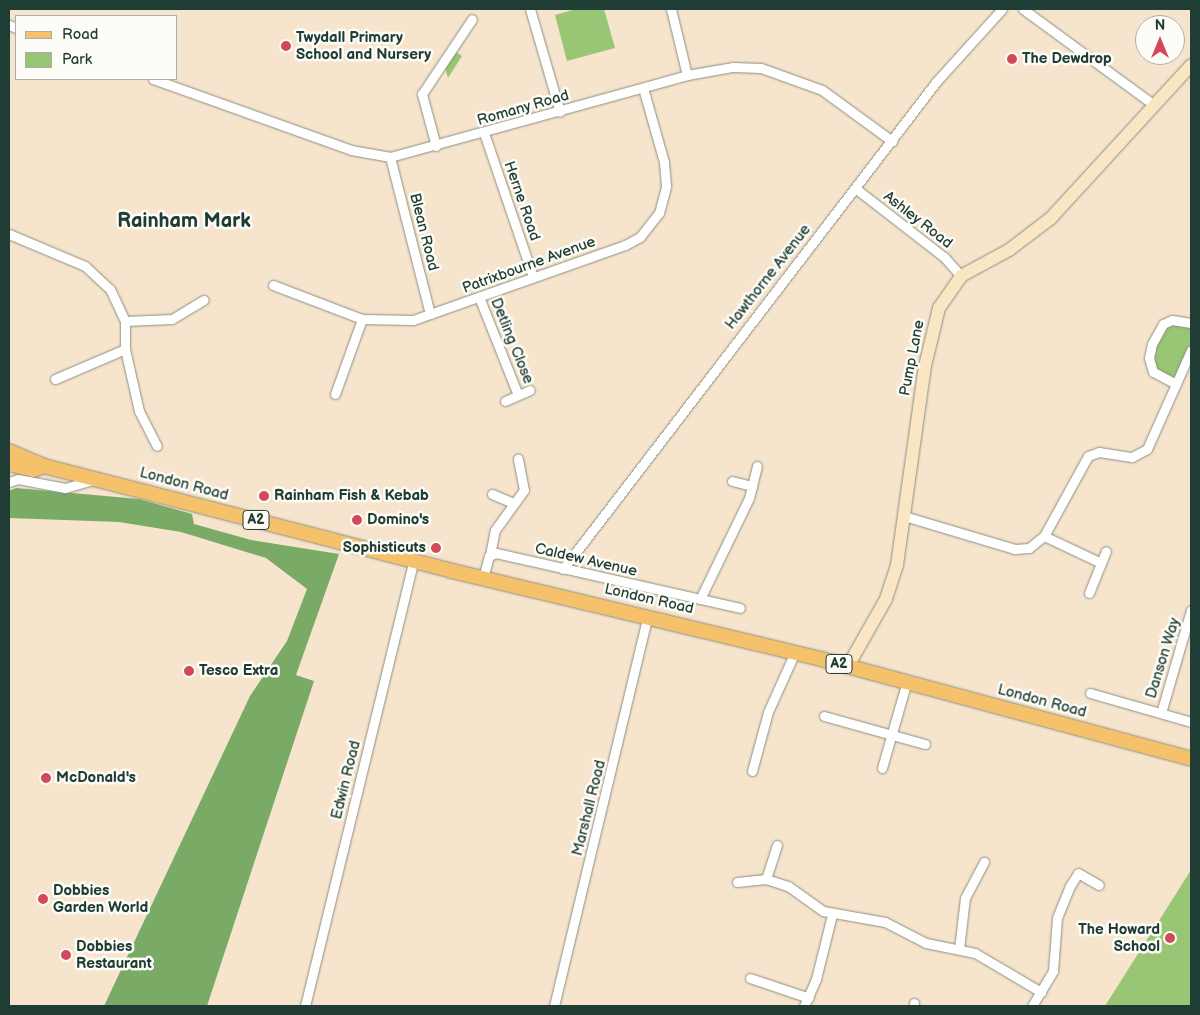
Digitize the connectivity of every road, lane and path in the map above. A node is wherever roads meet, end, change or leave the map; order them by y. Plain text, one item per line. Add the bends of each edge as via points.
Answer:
1 (530, 9) edge
2 (671, 9) edge
3 (1002, 9) edge
4 (1023, 9) edge
5 (472, 19) dead end
6 (1191, 65) edge
7 (688, 75) junction
8 (156, 80) edge
9 (643, 88) junction
10 (1154, 106) junction
11 (560, 112) junction
12 (484, 133) junction
13 (892, 141) junction
14 (436, 146) junction
15 (390, 157) junction
16 (854, 188) junction
17 (9, 234) edge
18 (961, 276) junction
19 (533, 277) junction
20 (273, 285) dead end
21 (479, 297) junction
22 (204, 300) dead end
23 (430, 314) junction
24 (362, 319) junction
25 (125, 321) junction
26 (1191, 322) edge
27 (125, 349) junction
28 (1191, 350) edge
29 (56, 379) dead end
30 (1176, 384) junction
31 (530, 390) dead end
32 (335, 394) dead end
33 (518, 395) junction
34 (505, 401) dead end
35 (157, 446) dead end
36 (9, 451) edge
37 (518, 458) dead end
38 (9, 464) edge
39 (44, 466) junction
40 (757, 466) dead end
41 (98, 479) junction
42 (732, 481) dead end
43 (9, 482) edge
44 (752, 486) junction
45 (492, 494) dead end
46 (514, 503) junction
47 (904, 516) junction
48 (1044, 536) junction
49 (1106, 551) dead end
50 (490, 555) junction
51 (414, 560) junction
52 (1101, 563) junction
53 (563, 569) junction
54 (483, 578) junction
55 (1089, 593) dead end
56 (700, 599) junction
57 (740, 608) dead end
58 (1191, 610) edge
59 (648, 615) junction
60 (795, 652) junction
61 (848, 666) junction
62 (907, 681) junction
63 (1090, 693) dead end
64 (1161, 713) junction
65 (824, 716) dead end
66 (1191, 722) edge
67 (893, 735) junction
68 (925, 744) dead end
69 (1191, 759) edge
70 (882, 768) dead end
71 (752, 771) dead end
72 (777, 845) dead end
73 (984, 862) dead end
74 (766, 879) junction
75 (737, 882) dead end
76 (1099, 885) dead end
77 (832, 915) junction
78 (960, 949) junction
79 (750, 978) dead end
80 (1041, 992) junction
81 (806, 1002) edge
82 (305, 1006) edge
83 (554, 1006) edge
84 (1032, 1006) edge

1 - 11 street
2 - 7 street
3 - 13 street, Hawthorne Avenue via 955,58
4 - 10 street
5 - 14 street via 422,94
6 - 10 street
7 - 9 street, Romany Road
7 - 13 street, Romany Road via 733,67 788,75 822,90
8 - 15 street, Romany Road via 351,150
9 - 11 street, Romany Road
9 - 19 street, Patrixbourne Avenue via 664,162 666,186 659,213 640,237 626,245
10 - 18 street via 1044,225 984,266
11 - 12 street, Romany Road
12 - 14 street, Romany Road
12 - 19 street, Herne Road
13 - 16 street, Hawthorne Avenue
14 - 15 street, Romany Road
15 - 23 street, Blean Road
16 - 18 street, Ashley Road via 944,257
16 - 53 street, Hawthorne Avenue
17 - 25 street via 85,266 110,289
18 - 47 street, Pump Lane via 939,308 929,340
19 - 21 street, Patrixbourne Avenue
20 - 24 street, Patrixbourne Avenue
21 - 23 street, Patrixbourne Avenue
21 - 33 street, Detling Close
22 - 25 street via 172,319
23 - 24 street, Patrixbourne Avenue via 413,320
24 - 32 street
25 - 27 street
26 - 30 street via 1172,320 1163,324 1152,344 1149,358 1153,372
27 - 29 street
27 - 35 street via 139,411
28 - 30 street
30 - 48 street via 1140,454 1124,457 1099,452 1081,462
31 - 33 street, Detling Close
33 - 34 street, Detling Close
36 - 39 main road, London Road / A2
37 - 46 street via 524,490
38 - 39 main road, London Road / A2 via 34,470
39 - 41 main road, London Road / A2
40 - 44 street
41 - 43 street, London Road via 65,488 21,479
41 - 51 main road, London Road / A2
42 - 44 street
44 - 56 street
45 - 46 street
46 - 50 street via 494,532
47 - 48 street via 1015,549 1029,548
47 - 61 street, Pump Lane via 886,599
48 - 52 street
49 - 52 street
50 - 53 street, Caldew Avenue
50 - 54 street
51 - 54 main road, London Road / A2
51 - 82 street, Edwin Road
52 - 55 street
53 - 56 street, Caldew Avenue
54 - 59 main road, London Road / A2
56 - 57 street, Caldew Avenue
58 - 64 street, Danson Way
59 - 60 main road, London Road / A2
59 - 83 street, Marshall Road
60 - 61 main road, London Road / A2
60 - 71 street via 768,712
61 - 62 main road, London Road / A2
62 - 67 street
62 - 69 main road, London Road / A2
63 - 64 street
64 - 66 street
65 - 67 street
67 - 68 street
67 - 70 street
72 - 74 street
73 - 78 street via 965,898
74 - 75 street
74 - 77 street via 788,886
76 - 80 street via 1078,873 1070,886 1057,918 1053,971
77 - 78 street via 886,922 926,944
77 - 81 street
78 - 80 street via 991,960
79 - 81 street
80 - 84 street

